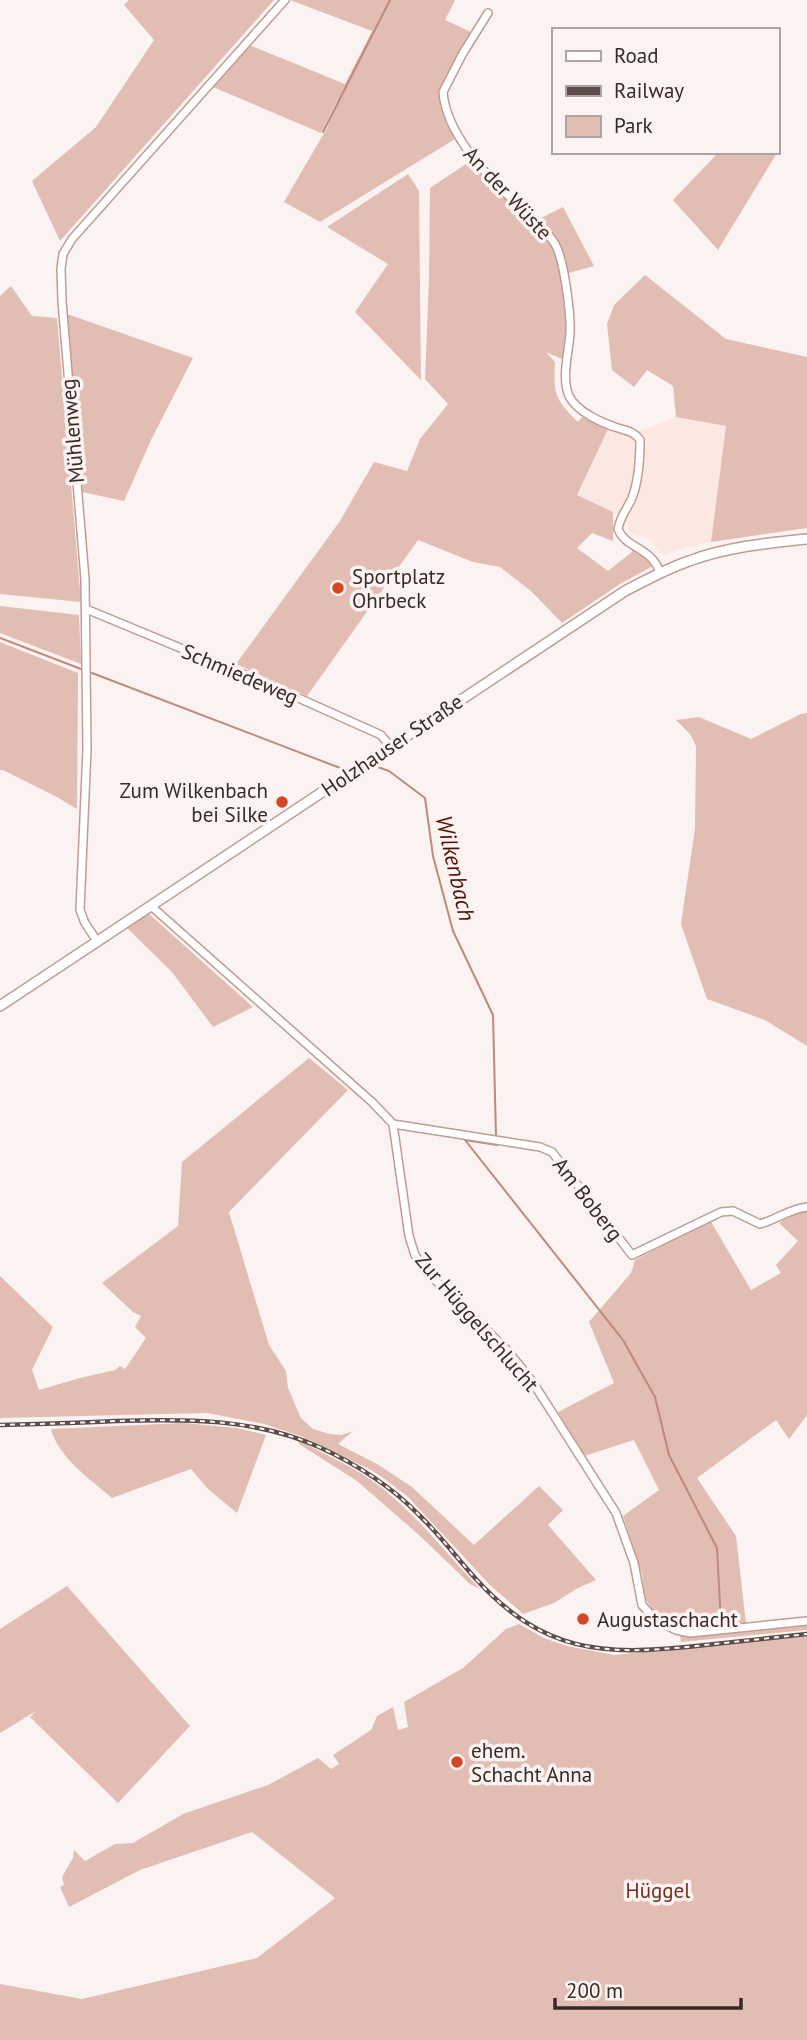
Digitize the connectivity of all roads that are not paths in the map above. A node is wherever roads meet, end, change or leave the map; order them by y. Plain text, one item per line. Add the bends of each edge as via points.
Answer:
1 (285, 0) edge
2 (488, 13) dead end
3 (807, 539) edge
4 (660, 572) junction
5 (86, 610) junction
6 (390, 746) junction
7 (151, 906) junction
8 (97, 941) junction
9 (0, 1006) edge
10 (393, 1124) junction
11 (807, 1207) edge
12 (807, 1621) edge

1 - 5 street, Mühlenweg via 63,254 62,300
2 - 4 street, An der Wüste via 443,92 448,115 459,140 555,243 569,312 568,393 593,417 632,432 640,440 636,486 618,529 624,539 653,558
3 - 4 street, Holzhauser Straße via 719,552
4 - 6 street, Holzhauser Straße
5 - 6 street, Schmiedeweg via 265,683 381,735
5 - 8 street, Mühlenweg via 87,749 80,910
6 - 7 street, Holzhauser Straße
7 - 8 street, Holzhauser Straße
7 - 10 street
8 - 9 street, Holzhauser Straße
10 - 11 street, Am Boberg via 552,1152 632,1255 722,1212 733,1211 760,1224
10 - 12 street, Zur Hüggelschlucht via 408,1236 415,1255 532,1381 616,1513 646,1611 660,1622 690,1633

